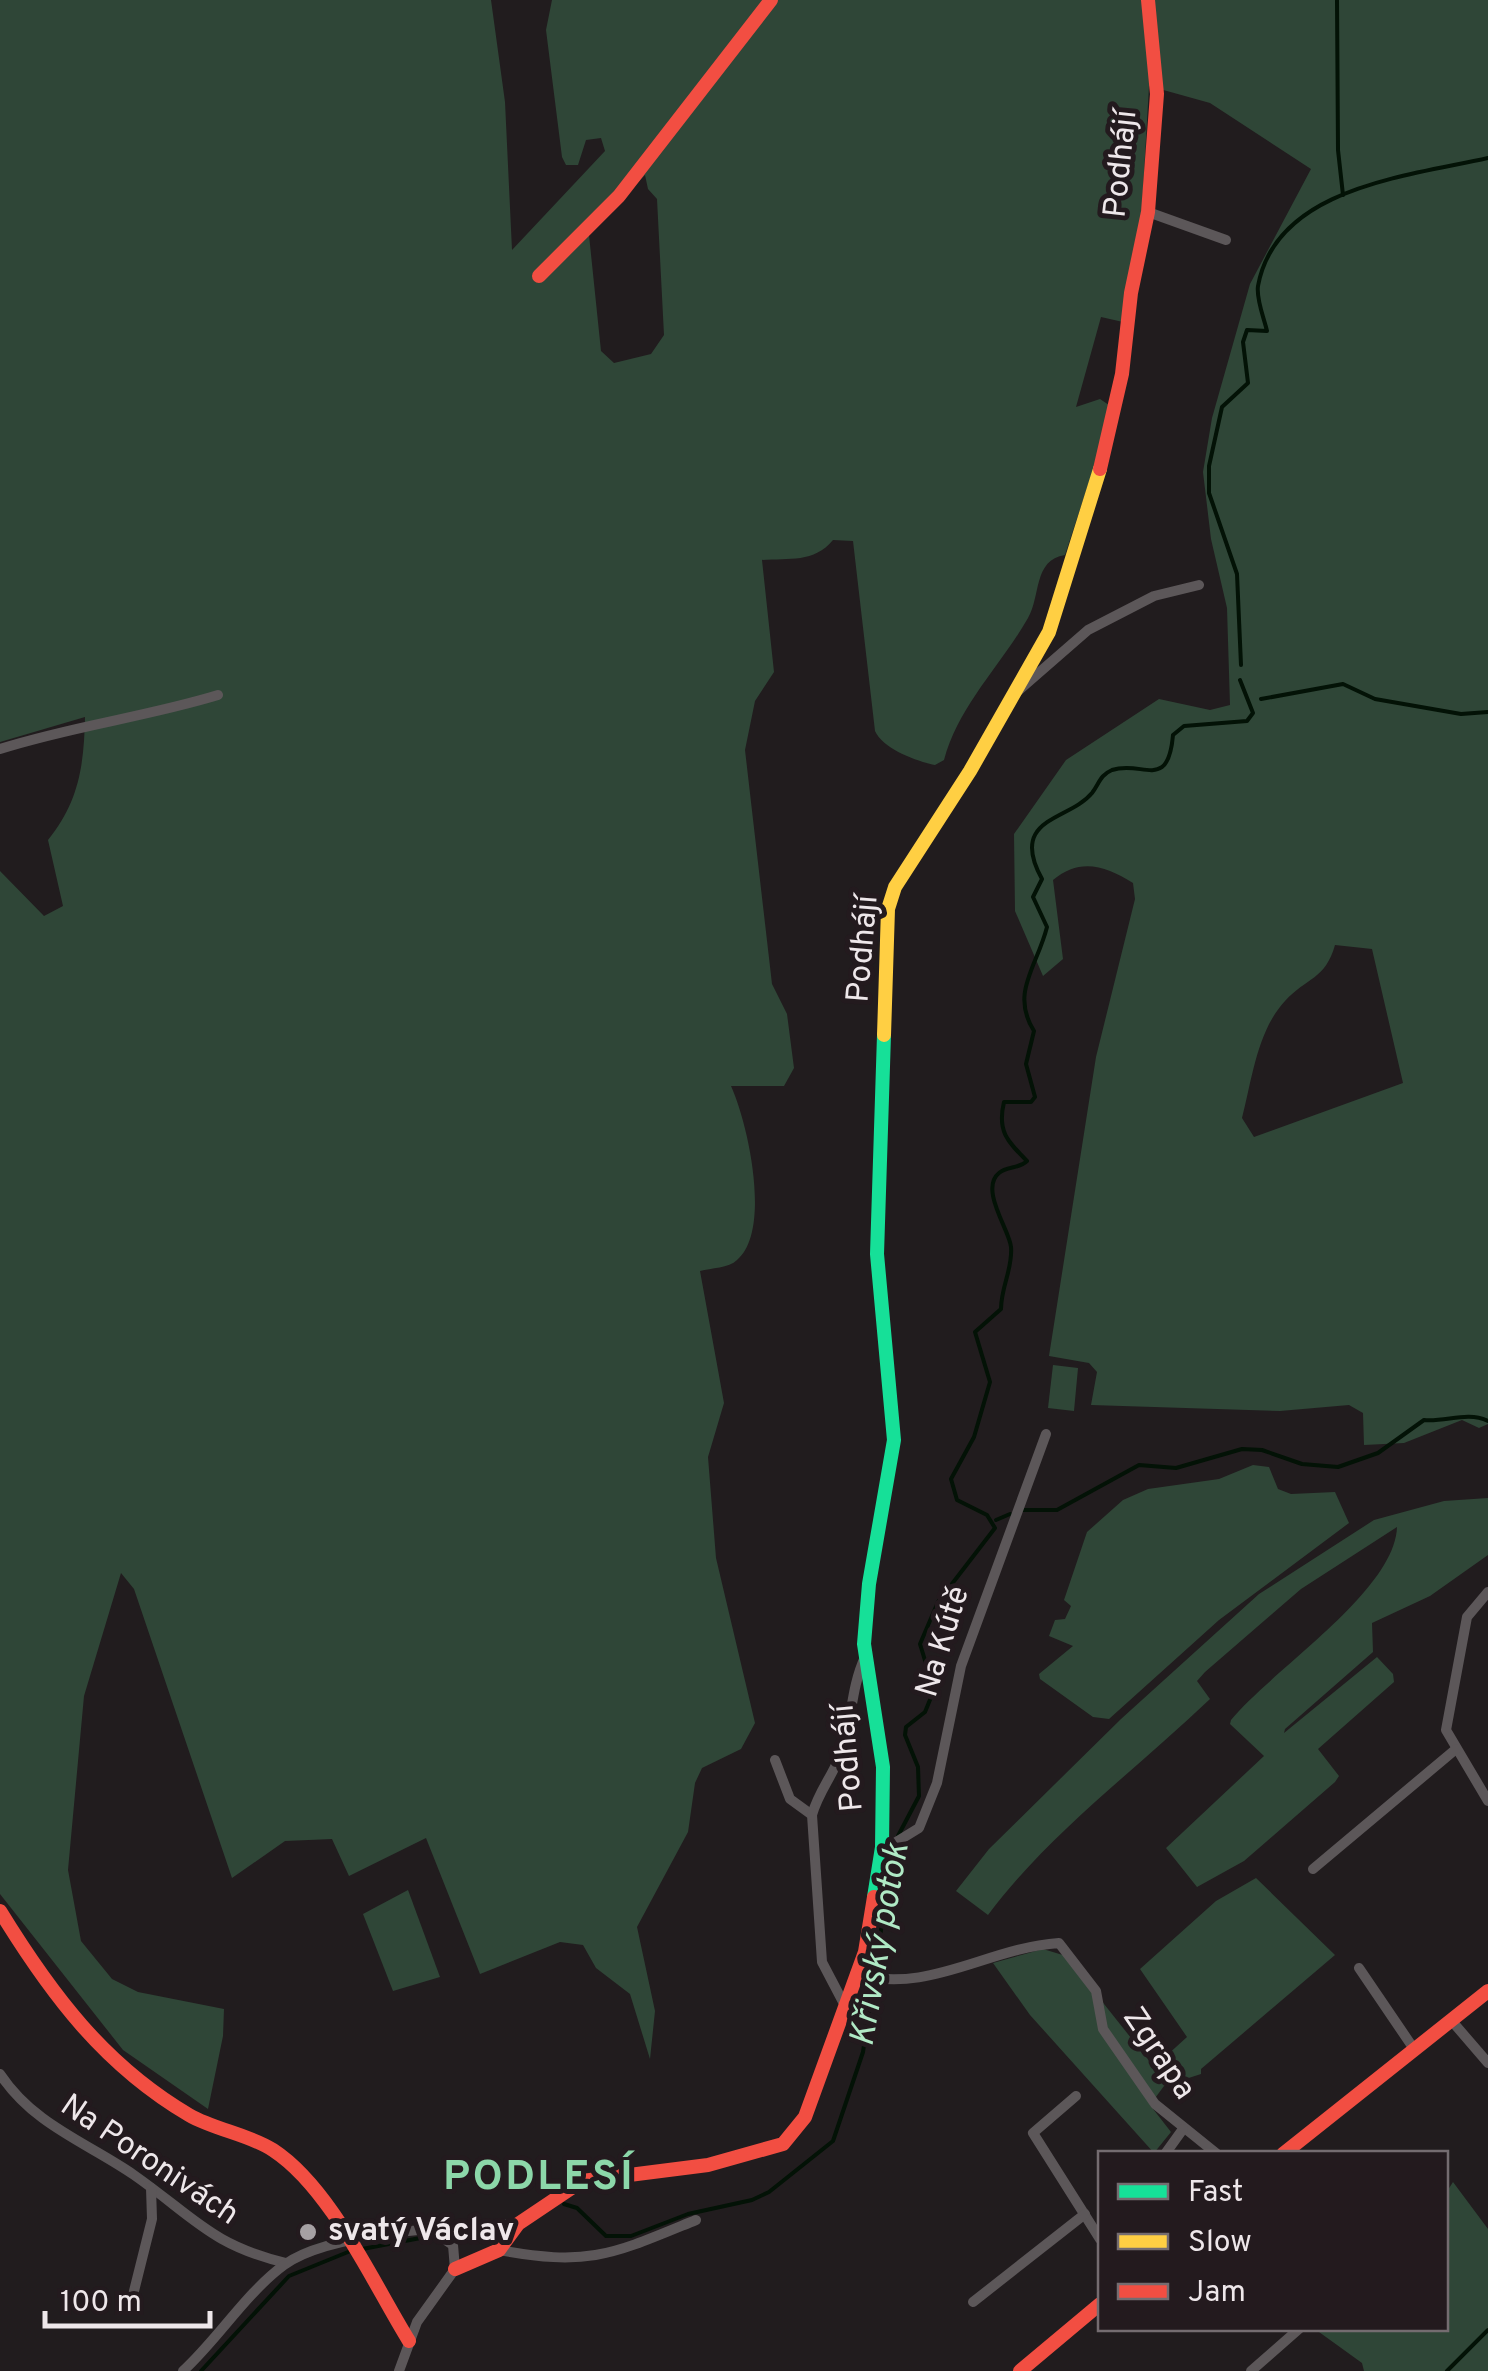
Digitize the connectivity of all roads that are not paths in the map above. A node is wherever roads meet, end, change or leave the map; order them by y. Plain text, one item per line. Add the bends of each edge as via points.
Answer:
1 (771, 0) edge
2 (1148, 0) edge
3 (1148, 212) junction
4 (1226, 240) dead end
5 (539, 276) dead end
6 (1199, 586) dead end
7 (1018, 690) junction
8 (218, 695) dead end
9 (0, 749) edge
10 (1046, 1434) dead end
11 (1488, 1592) edge
12 (866, 1657) junction
13 (1456, 1749) junction
14 (775, 1760) dead end
15 (1488, 1801) edge
16 (812, 1815) junction
17 (890, 1846) junction
18 (1312, 1869) dead end
19 (0, 1910) edge
20 (1359, 1968) dead end
21 (868, 1977) junction
22 (1488, 1991) edge
23 (843, 2002) junction
24 (1451, 2020) junction
25 (1414, 2049) junction
26 (1488, 2063) edge
27 (0, 2074) edge
28 (1076, 2096) dead end
29 (1183, 2129) junction
30 (1167, 2151) edge
31 (1213, 2151) edge
32 (1287, 2151) edge
33 (151, 2188) junction
34 (1085, 2214) junction
35 (696, 2220) dead end
36 (518, 2224) junction
37 (427, 2228) junction
38 (1098, 2236) edge
39 (350, 2248) junction
40 (499, 2250) junction
41 (286, 2264) junction
42 (455, 2269) junction
43 (973, 2302) dead end
44 (1098, 2306) edge
45 (130, 2307) dead end
46 (1297, 2331) edge
47 (409, 2341) junction
48 (192, 2369) edge
49 (399, 2371) edge
50 (1020, 2371) edge
51 (1251, 2371) edge

1 - 5 street via 619,196
2 - 3 street, Podhájí via 1157,94
3 - 4 street
3 - 7 street, Podhájí via 1104,456 1049,632
6 - 7 street via 1154,596 1088,630
7 - 12 street, Podhájí via 894,887 888,908 877,1254 894,1440 869,1584
8 - 9 street
10 - 17 street, Na Kútě via 961,1666 920,1828
11 - 13 street via 1467,1616 1458,1646 1446,1730
12 - 16 street via 852,1686 839,1760
12 - 17 street, Podhájí
13 - 15 street
13 - 18 street
14 - 16 street via 790,1800
16 - 23 street via 818,1932 826,1977
17 - 21 street, Podhájí via 877,1893
19 - 39 street via 32,1964 114,2065 191,2116 273,2150 318,2194
20 - 25 street
21 - 23 street, Podhájí
21 - 29 street, Zgrapa via 897,1982 950,1974 1015,1949 1058,1944 1096,1990 1103,2029 1155,2104
22 - 24 street
23 - 36 street, Podhájí via 805,2117 782,2144 708,2165 582,2180
24 - 25 street
24 - 26 street
25 - 32 street
27 - 33 street, Na Poronivách via 49,2127
28 - 34 street via 1033,2129
29 - 30 street
29 - 31 street, Zgrapa
33 - 41 street, Na Poronivách via 223,2244
33 - 45 street via 152,2219
34 - 38 street
34 - 43 street
35 - 40 street via 614,2254 558,2261
36 - 37 street
36 - 40 street, Podhájí
37 - 39 street
37 - 42 street via 454,2245
39 - 41 street
39 - 47 street
40 - 42 street
41 - 48 street
42 - 47 street
44 - 50 street
46 - 51 street
47 - 49 street

